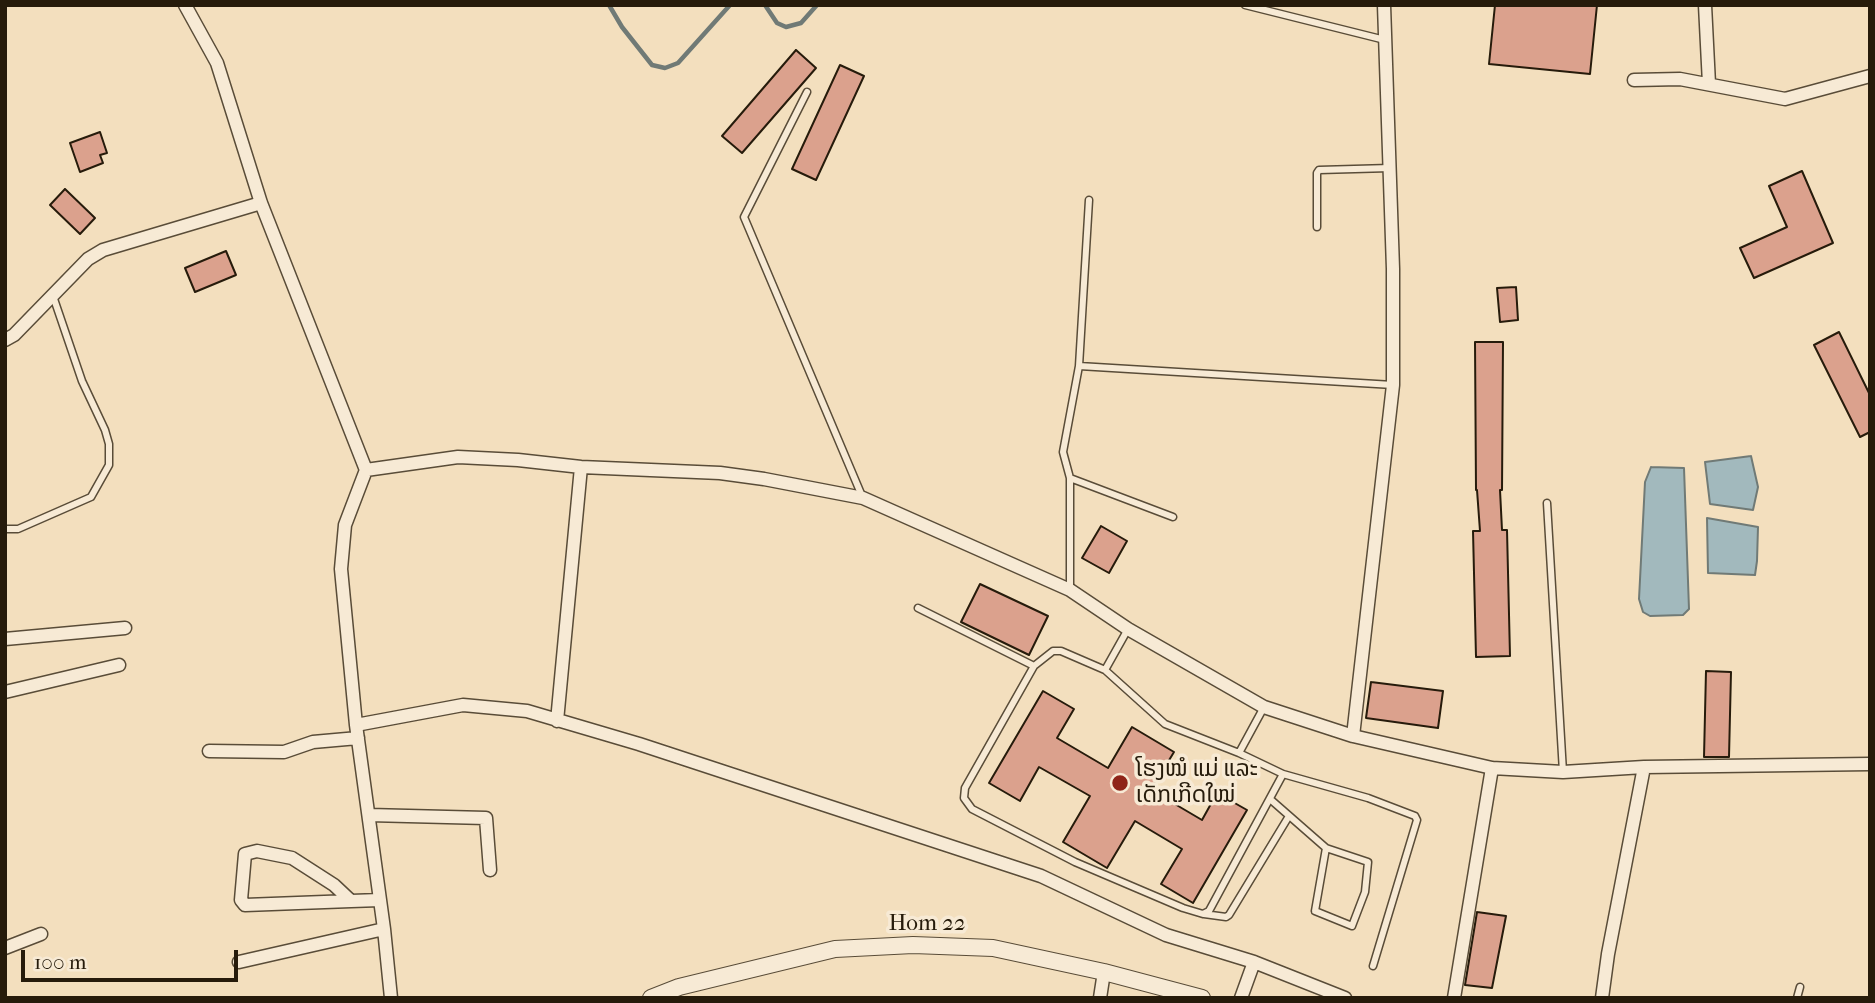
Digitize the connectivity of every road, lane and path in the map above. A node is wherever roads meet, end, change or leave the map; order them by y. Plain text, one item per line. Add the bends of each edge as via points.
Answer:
1 (185, 5) edge
2 (1245, 5) edge
3 (1384, 5) edge
4 (1705, 5) edge
5 (1385, 40) junction
6 (1870, 76) edge
7 (1634, 80) dead end
8 (1709, 84) junction
9 (807, 92) dead end
10 (1390, 168) junction
11 (1089, 200) dead end
12 (261, 204) junction
13 (1317, 227) dead end
14 (52, 296) junction
15 (5, 340) edge
16 (1079, 366) junction
17 (1393, 385) junction
18 (581, 467) junction
19 (366, 470) junction
20 (1070, 478) junction
21 (863, 498) junction
22 (1547, 503) dead end
23 (1174, 517) dead end
24 (5, 529) edge
25 (1070, 590) junction
26 (918, 608) dead end
27 (125, 628) dead end
28 (1128, 629) junction
29 (5, 639) edge
30 (119, 665) dead end
31 (1034, 666) junction
32 (1105, 670) junction
33 (5, 692) edge
34 (1264, 707) junction
35 (557, 721) junction
36 (356, 725) junction
37 (1353, 736) junction
38 (358, 738) junction
39 (209, 751) dead end
40 (1239, 754) junction
41 (1870, 764) edge
42 (1644, 767) junction
43 (1492, 768) junction
44 (1563, 772) junction
45 (1283, 774) junction
46 (1270, 799) junction
47 (369, 815) junction
48 (1289, 816) junction
49 (1326, 848) junction
50 (490, 870) dead end
51 (380, 900) junction
52 (351, 901) junction
53 (1203, 914) junction
54 (384, 929) junction
55 (41, 934) dead end
56 (5, 948) edge
57 (239, 962) dead end
58 (1254, 962) junction
59 (1373, 965) dead end
60 (1104, 972) junction
61 (1800, 987) dead end
62 (391, 998) edge
63 (652, 998) edge
64 (1100, 998) edge
65 (1202, 998) edge
66 (1241, 998) edge
67 (1345, 998) edge
68 (1454, 998) edge
69 (1602, 998) edge
70 (1797, 998) edge

1 - 12 street via 217,63
2 - 5 lane
3 - 5 street
4 - 8 street
5 - 10 street
6 - 8 street via 1786,99
7 - 8 street
9 - 21 lane via 744,217
10 - 13 lane via 1319,170
10 - 17 street
11 - 16 lane
12 - 14 street via 103,250
12 - 19 street
14 - 15 street
14 - 24 lane via 82,382 105,430 108,465 91,497 18,529
16 - 17 lane
16 - 20 lane via 1063,452
17 - 37 street
18 - 19 street via 458,457
18 - 21 street via 720,473
18 - 35 street
19 - 36 street via 345,525 341,569
20 - 23 lane
20 - 25 lane
21 - 25 street
22 - 44 lane
25 - 28 street
26 - 31 lane
27 - 29 street
28 - 32 lane
28 - 34 street
30 - 33 street
31 - 32 lane via 1060,650
31 - 53 lane via 965,788 964,798 972,808 1075,862
32 - 40 lane via 1165,724
34 - 37 street
34 - 40 lane
35 - 36 street via 527,711 463,705
35 - 58 street via 1041,876 1166,935
36 - 38 street
37 - 43 street
38 - 39 street via 313,742 284,752
38 - 47 street
40 - 45 lane
41 - 42 street
42 - 44 street
42 - 69 street
43 - 44 street
43 - 68 street
45 - 46 lane
45 - 59 lane via 1415,816
46 - 48 lane
46 - 53 lane via 1209,911
47 - 50 street via 486,818
47 - 51 street
48 - 49 lane
48 - 53 lane via 1229,915
49 - 49 lane via 1315,911 1352,926 1366,892 1368,862
51 - 52 street
51 - 54 street
52 - 52 street via 242,903 245,854 292,858
54 - 57 street
54 - 62 street
55 - 56 street
58 - 66 street
58 - 67 street
60 - 63 street, Hom 22 via 993,948 848,948 741,971
60 - 64 street
60 - 65 street, Hom 22
61 - 70 lane

